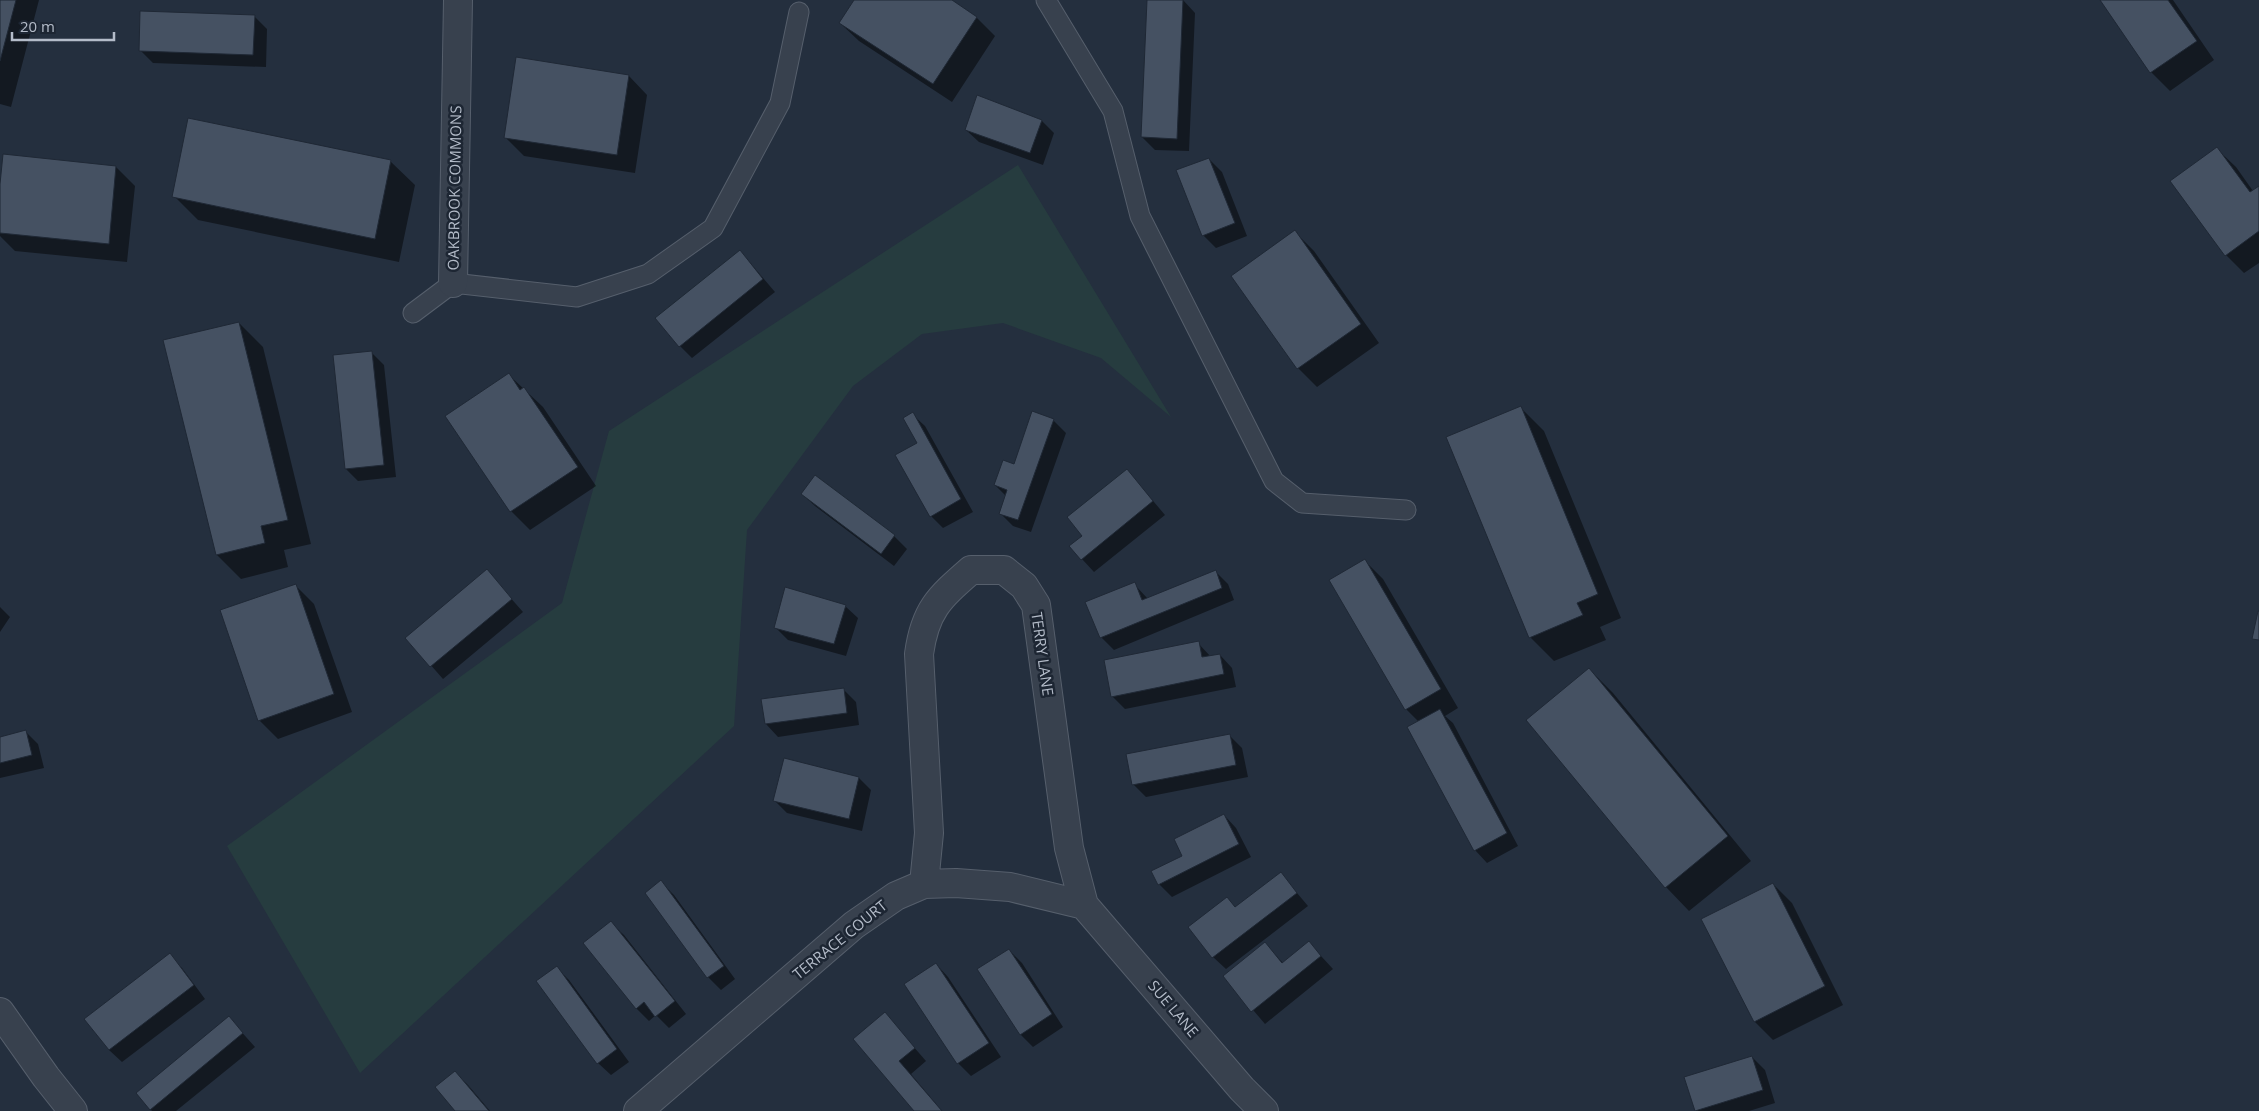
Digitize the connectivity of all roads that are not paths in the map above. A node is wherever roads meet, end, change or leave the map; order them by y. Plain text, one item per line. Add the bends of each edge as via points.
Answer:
1 (458, 0) edge
2 (1046, 0) edge
3 (799, 12) dead end
4 (453, 283) junction
5 (413, 313) dead end
6 (1406, 510) dead end
7 (924, 884) junction
8 (1084, 905) junction
9 (0, 1012) edge
10 (73, 1111) edge
11 (638, 1111) edge
12 (1264, 1111) edge

1 - 4 street, OAKBROOK COMMONS
2 - 6 lane via 1113,111 1140,216 1274,481 1302,503
3 - 4 lane, OAKBROOK COMMONS via 780,103 713,228 648,274 577,297
4 - 5 lane
7 - 8 street, TERRACE COURT via 1010,887
7 - 8 street, TERRY LANE via 929,833 919,654 922,630 940,597 971,570 1004,570 1024,586 1036,605 1068,848
7 - 11 street, TERRACE COURT via 896,896 854,925
8 - 12 street, SUE LANE
9 - 10 street

